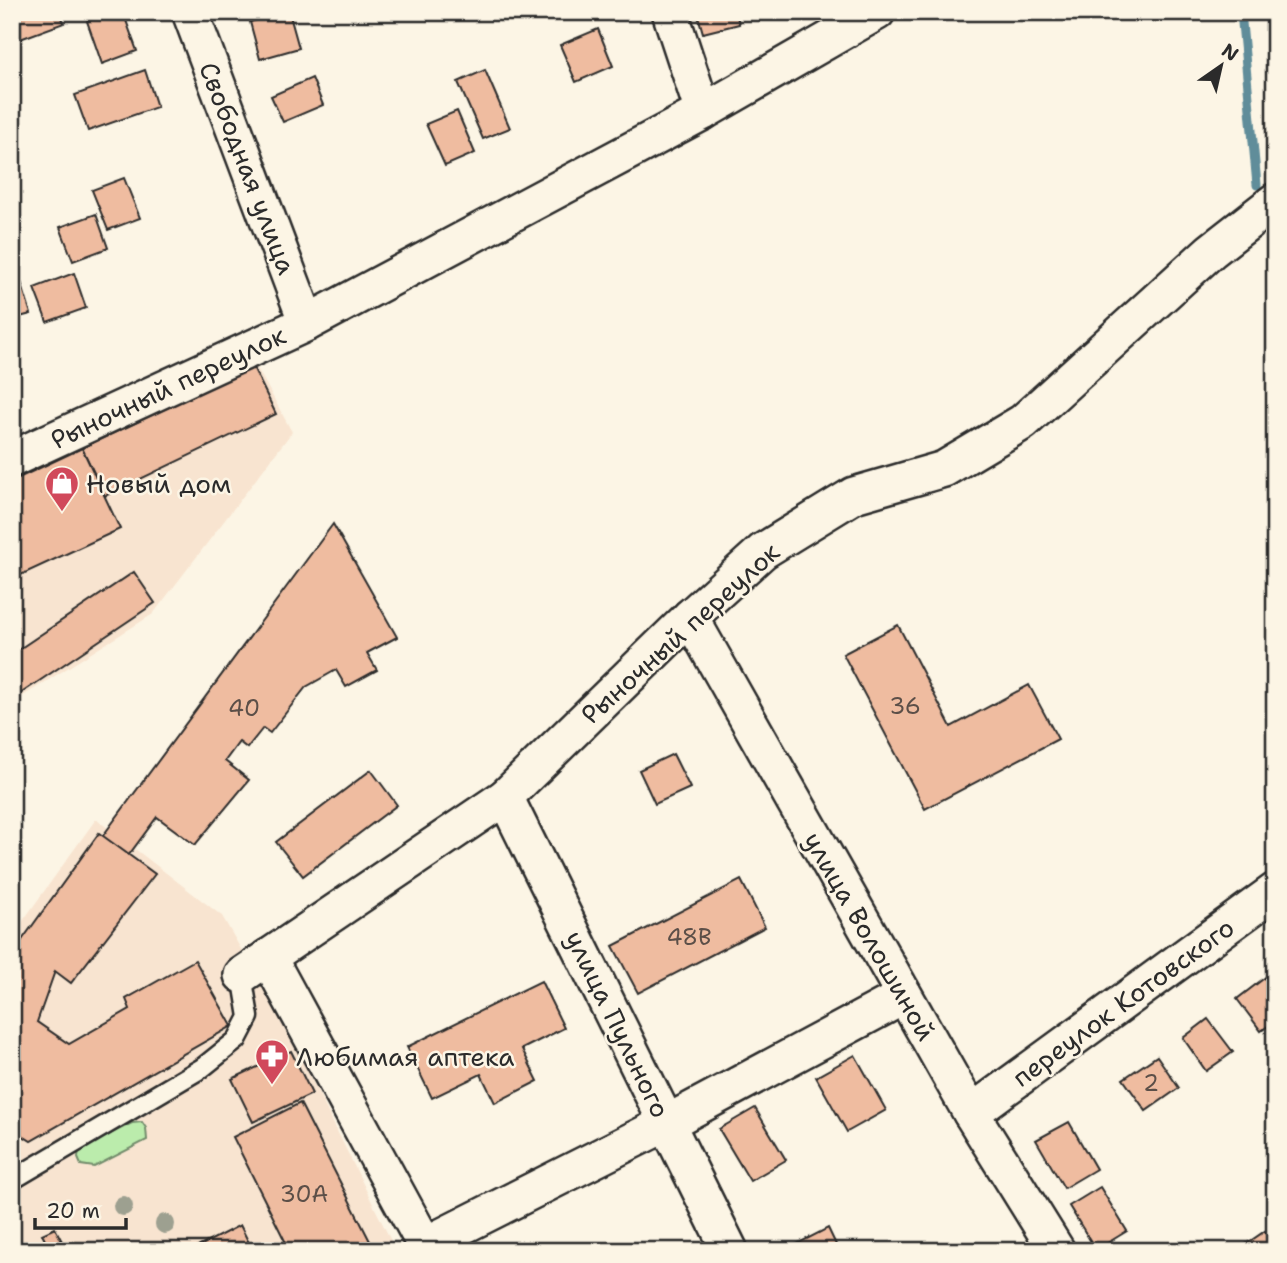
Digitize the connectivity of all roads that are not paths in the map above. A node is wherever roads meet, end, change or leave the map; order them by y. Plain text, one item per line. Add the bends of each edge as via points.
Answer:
1 (190, 12) edge
2 (670, 12) edge
3 (877, 12) edge
4 (703, 112) junction
5 (1275, 201) edge
6 (307, 323) junction
7 (12, 458) edge
8 (690, 617) junction
9 (505, 797) junction
10 (1275, 891) edge
11 (255, 966) junction
12 (904, 996) junction
13 (971, 1113) junction
14 (667, 1123) junction
15 (12, 1180) edge
16 (730, 1251) edge
17 (1057, 1251) edge

1 - 6 street, Свободная улица
2 - 4 street
3 - 4 street, Рыночный переулок
4 - 6 street, Рыночный переулок
5 - 8 street, Рыночный переулок via 1211,251 1023,422 944,469 854,495 763,551
6 - 7 street, Рыночный переулок
8 - 9 street, Рыночный переулок
8 - 12 street, улица Волошиной
9 - 11 street, Рыночный переулок
9 - 14 street, улица Пульного
10 - 13 street, переулок Котовского
11 - 14 street via 425,1245
11 - 15 lane via 249,1017 237,1040 202,1068
12 - 13 street, улица Волошиной
12 - 14 street
13 - 17 street, улица Волошиной
14 - 16 street, улица Пульного

